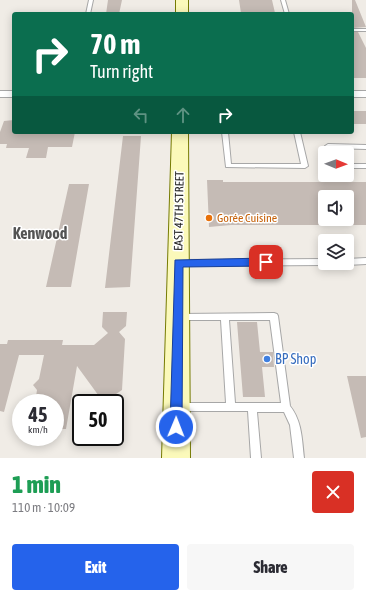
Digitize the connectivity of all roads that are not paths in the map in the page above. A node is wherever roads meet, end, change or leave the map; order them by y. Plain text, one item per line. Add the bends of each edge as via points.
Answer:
1 (91, 0) edge
2 (182, 0) edge
3 (283, 0) edge
4 (88, 12) edge
5 (182, 12) edge
6 (286, 12) edge
7 (354, 30) edge
8 (366, 30) edge
9 (0, 94) edge
10 (12, 94) edge
11 (354, 94) edge
12 (366, 94) edge
13 (180, 134) edge
14 (225, 134) edge
15 (297, 134) edge
16 (354, 147) edge
17 (366, 147) edge
18 (354, 166) edge
19 (366, 166) edge
20 (366, 261) edge
21 (318, 262) edge
22 (354, 262) edge
23 (178, 263) junction
24 (177, 317) junction
25 (225, 317) junction
26 (176, 407) junction
27 (231, 407) junction
28 (252, 407) junction
29 (286, 408) junction
30 (176, 458) edge
31 (256, 458) edge
32 (299, 458) edge

1 - 4 lane
2 - 5 main road
3 - 6 lane
7 - 8 lane
9 - 10 street
11 - 12 street
13 - 23 main road, EAST 47TH STREET
14 - 15 lane via 228,166 305,166
16 - 17 lane
18 - 19 lane
20 - 22 lane
21 - 23 lane
23 - 24 main road, EAST 47TH STREET
24 - 25 lane
24 - 26 main road, EAST 47TH STREET
25 - 27 lane
25 - 29 lane via 274,316
26 - 27 lane
26 - 30 main road, EAST 47TH STREET
27 - 28 lane
28 - 29 lane
28 - 31 lane
29 - 32 lane via 294,421

